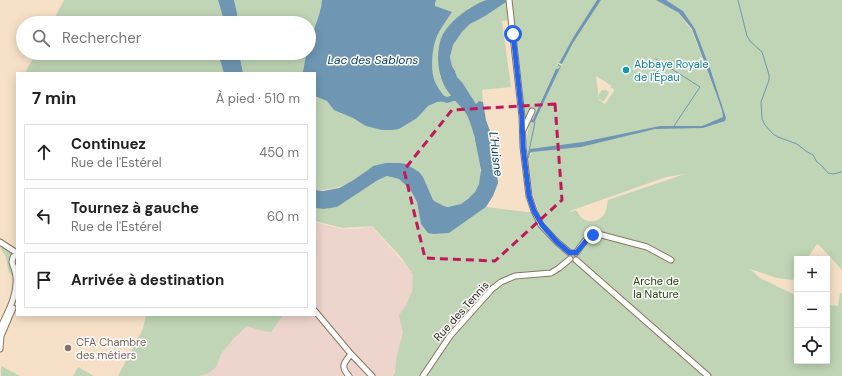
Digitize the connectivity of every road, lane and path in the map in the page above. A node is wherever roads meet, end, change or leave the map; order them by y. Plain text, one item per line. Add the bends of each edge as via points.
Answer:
1 (509, 0) edge
2 (532, 111) dead end
3 (522, 132) junction
4 (2, 243) edge
5 (570, 253) junction
6 (576, 253) junction
7 (16, 255) edge
8 (570, 259) junction
9 (576, 260) junction
10 (671, 260) dead end
11 (16, 268) edge
12 (16, 289) edge
13 (16, 299) edge
14 (316, 312) edge
15 (0, 329) edge
16 (0, 349) edge
17 (351, 354) junction
18 (349, 376) edge
19 (372, 376) edge
20 (423, 376) edge
21 (708, 376) edge

1 - 3 street
2 - 3 street
3 - 5 street via 529,196 534,211 550,235
4 - 7 street
5 - 6 street
5 - 8 street
6 - 9 street
6 - 10 street via 589,237 598,234 647,247
7 - 11 street via 12,263
8 - 9 street
8 - 20 street, Rue des Tennis via 551,273 515,276 492,289 450,336
9 - 21 street
12 - 15 street
13 - 16 street via 2,336
14 - 17 street
17 - 18 street via 344,363
17 - 19 street

